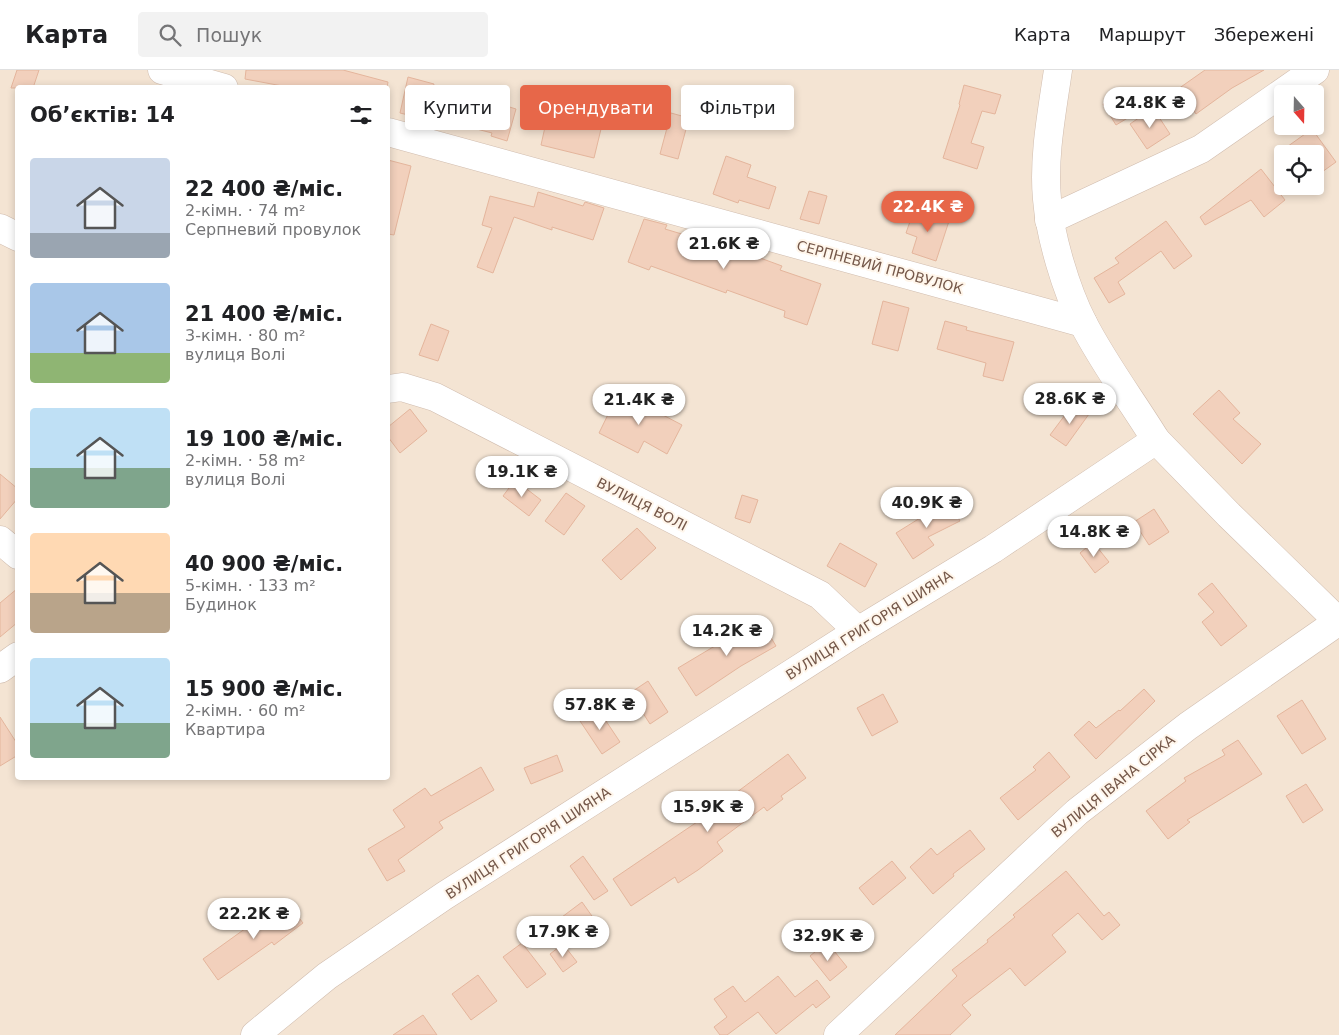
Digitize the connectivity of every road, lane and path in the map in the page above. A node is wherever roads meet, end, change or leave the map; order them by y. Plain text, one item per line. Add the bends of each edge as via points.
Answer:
1 (162, 70) edge
2 (1058, 70) edge
3 (1315, 70) edge
4 (214, 85) edge
5 (390, 133) edge
6 (1049, 220) junction
7 (0, 228) edge
8 (15, 236) edge
9 (1083, 323) junction
10 (390, 389) edge
11 (1156, 440) junction
12 (0, 540) edge
13 (15, 552) edge
14 (1339, 621) edge
15 (858, 631) junction
16 (15, 658) edge
17 (0, 669) edge
18 (255, 1035) edge
19 (838, 1035) edge

1 - 4 street
2 - 6 street via 1047,166
3 - 6 street via 1202,149
5 - 9 street, СЕРПНЕВИЙ ПРОВУЛОК
6 - 9 street via 1064,274
7 - 8 street
9 - 11 street
10 - 15 street, ВУЛИЦЯ ВОЛІ via 402,387 443,401 820,596
11 - 14 street
11 - 15 street, ВУЛИЦЯ ГРИГОРІЯ ШИЯНА via 993,549
12 - 13 street
14 - 19 street, ВУЛИЦЯ ІВАНА СІРКА via 1188,726 1076,812
15 - 18 street, ВУЛИЦЯ ГРИГОРІЯ ШИЯНА via 444,896 327,976
16 - 17 street

